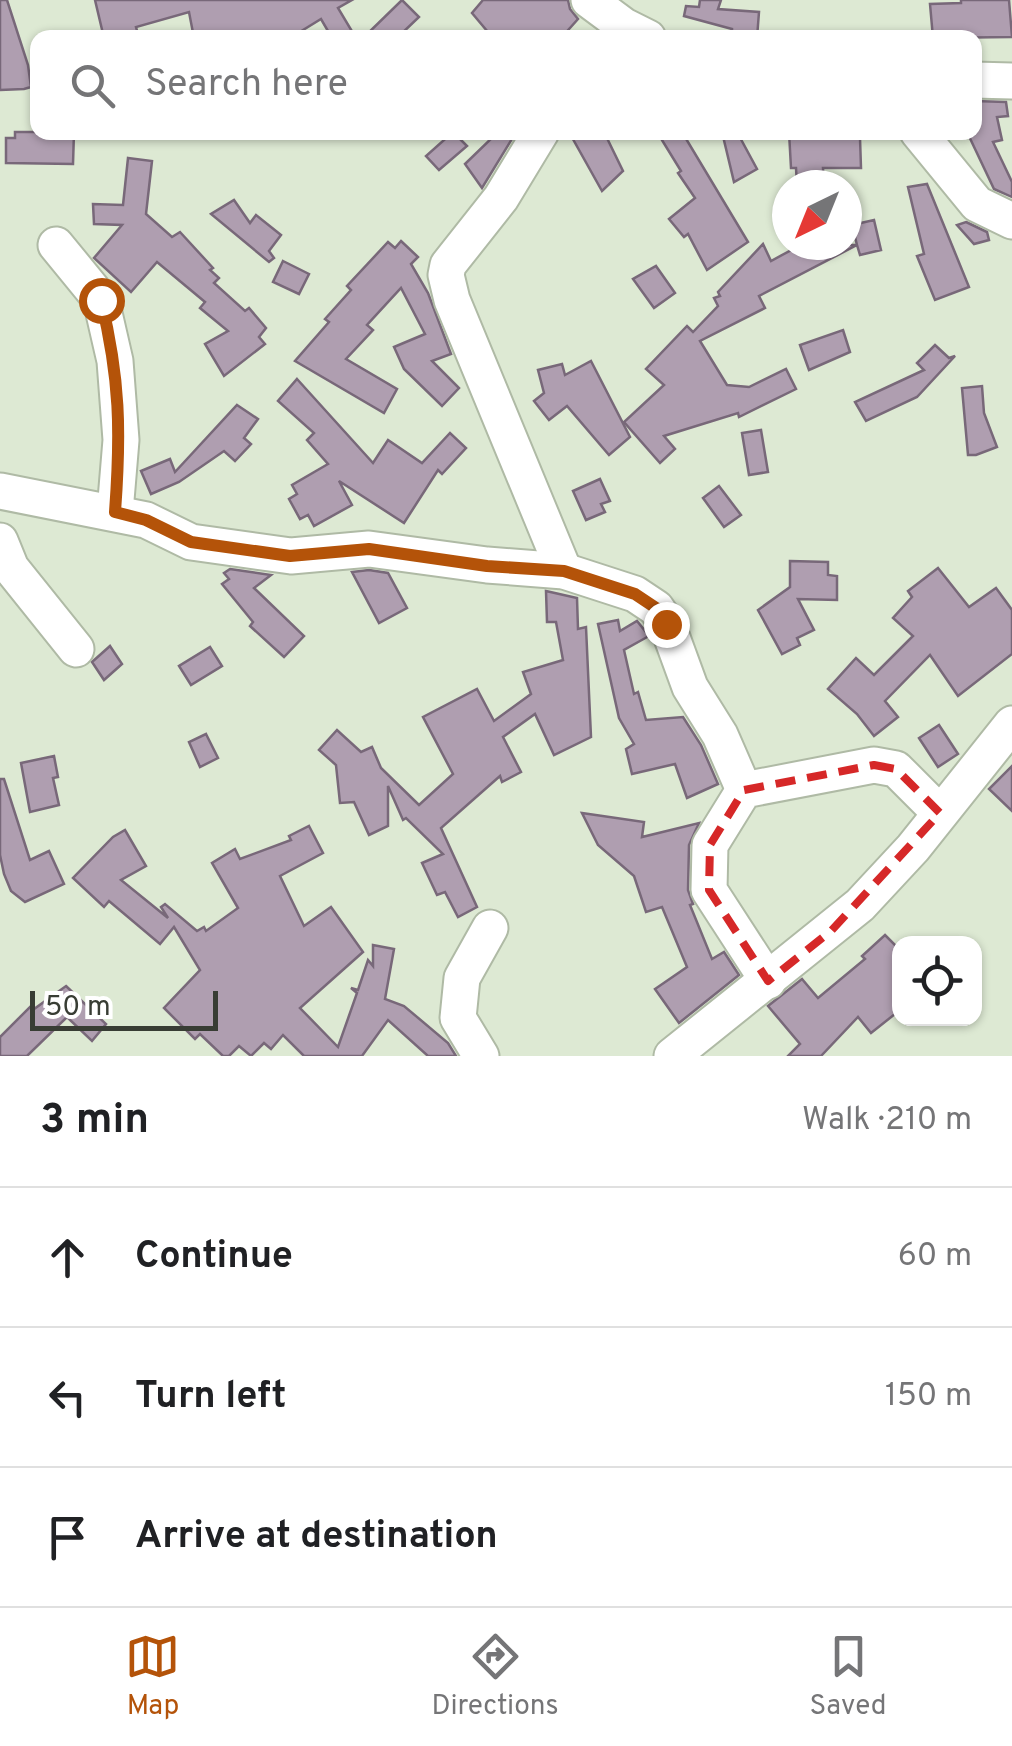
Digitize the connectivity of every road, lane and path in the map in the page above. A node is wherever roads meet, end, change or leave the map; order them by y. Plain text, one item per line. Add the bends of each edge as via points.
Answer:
1 (589, 0) edge
2 (623, 30) edge
3 (982, 80) edge
4 (1012, 81) edge
5 (536, 140) edge
6 (925, 140) edge
7 (1012, 222) edge
8 (56, 245) dead end
9 (2, 491) edge
10 (115, 512) junction
11 (0, 531) edge
12 (0, 541) edge
13 (564, 571) junction
14 (76, 649) dead end
15 (1012, 724) edge
16 (744, 790) junction
17 (940, 813) junction
18 (490, 928) dead end
19 (768, 981) junction
20 (481, 1056) edge
21 (672, 1056) edge

1 - 2 street
3 - 4 street
5 - 13 street via 501,198 456,250 446,274
6 - 7 street via 977,204
8 - 10 street via 101,300 115,360 121,440
9 - 10 street
9 - 11 street
10 - 13 street via 191,542 290,556 369,549
12 - 14 street via 11,568
13 - 16 street via 635,594 656,608
15 - 17 street
16 - 17 street via 874,766 896,770
16 - 19 street via 710,845 709,890
17 - 19 street via 860,905
18 - 20 street via 462,978 458,1018
19 - 21 street

